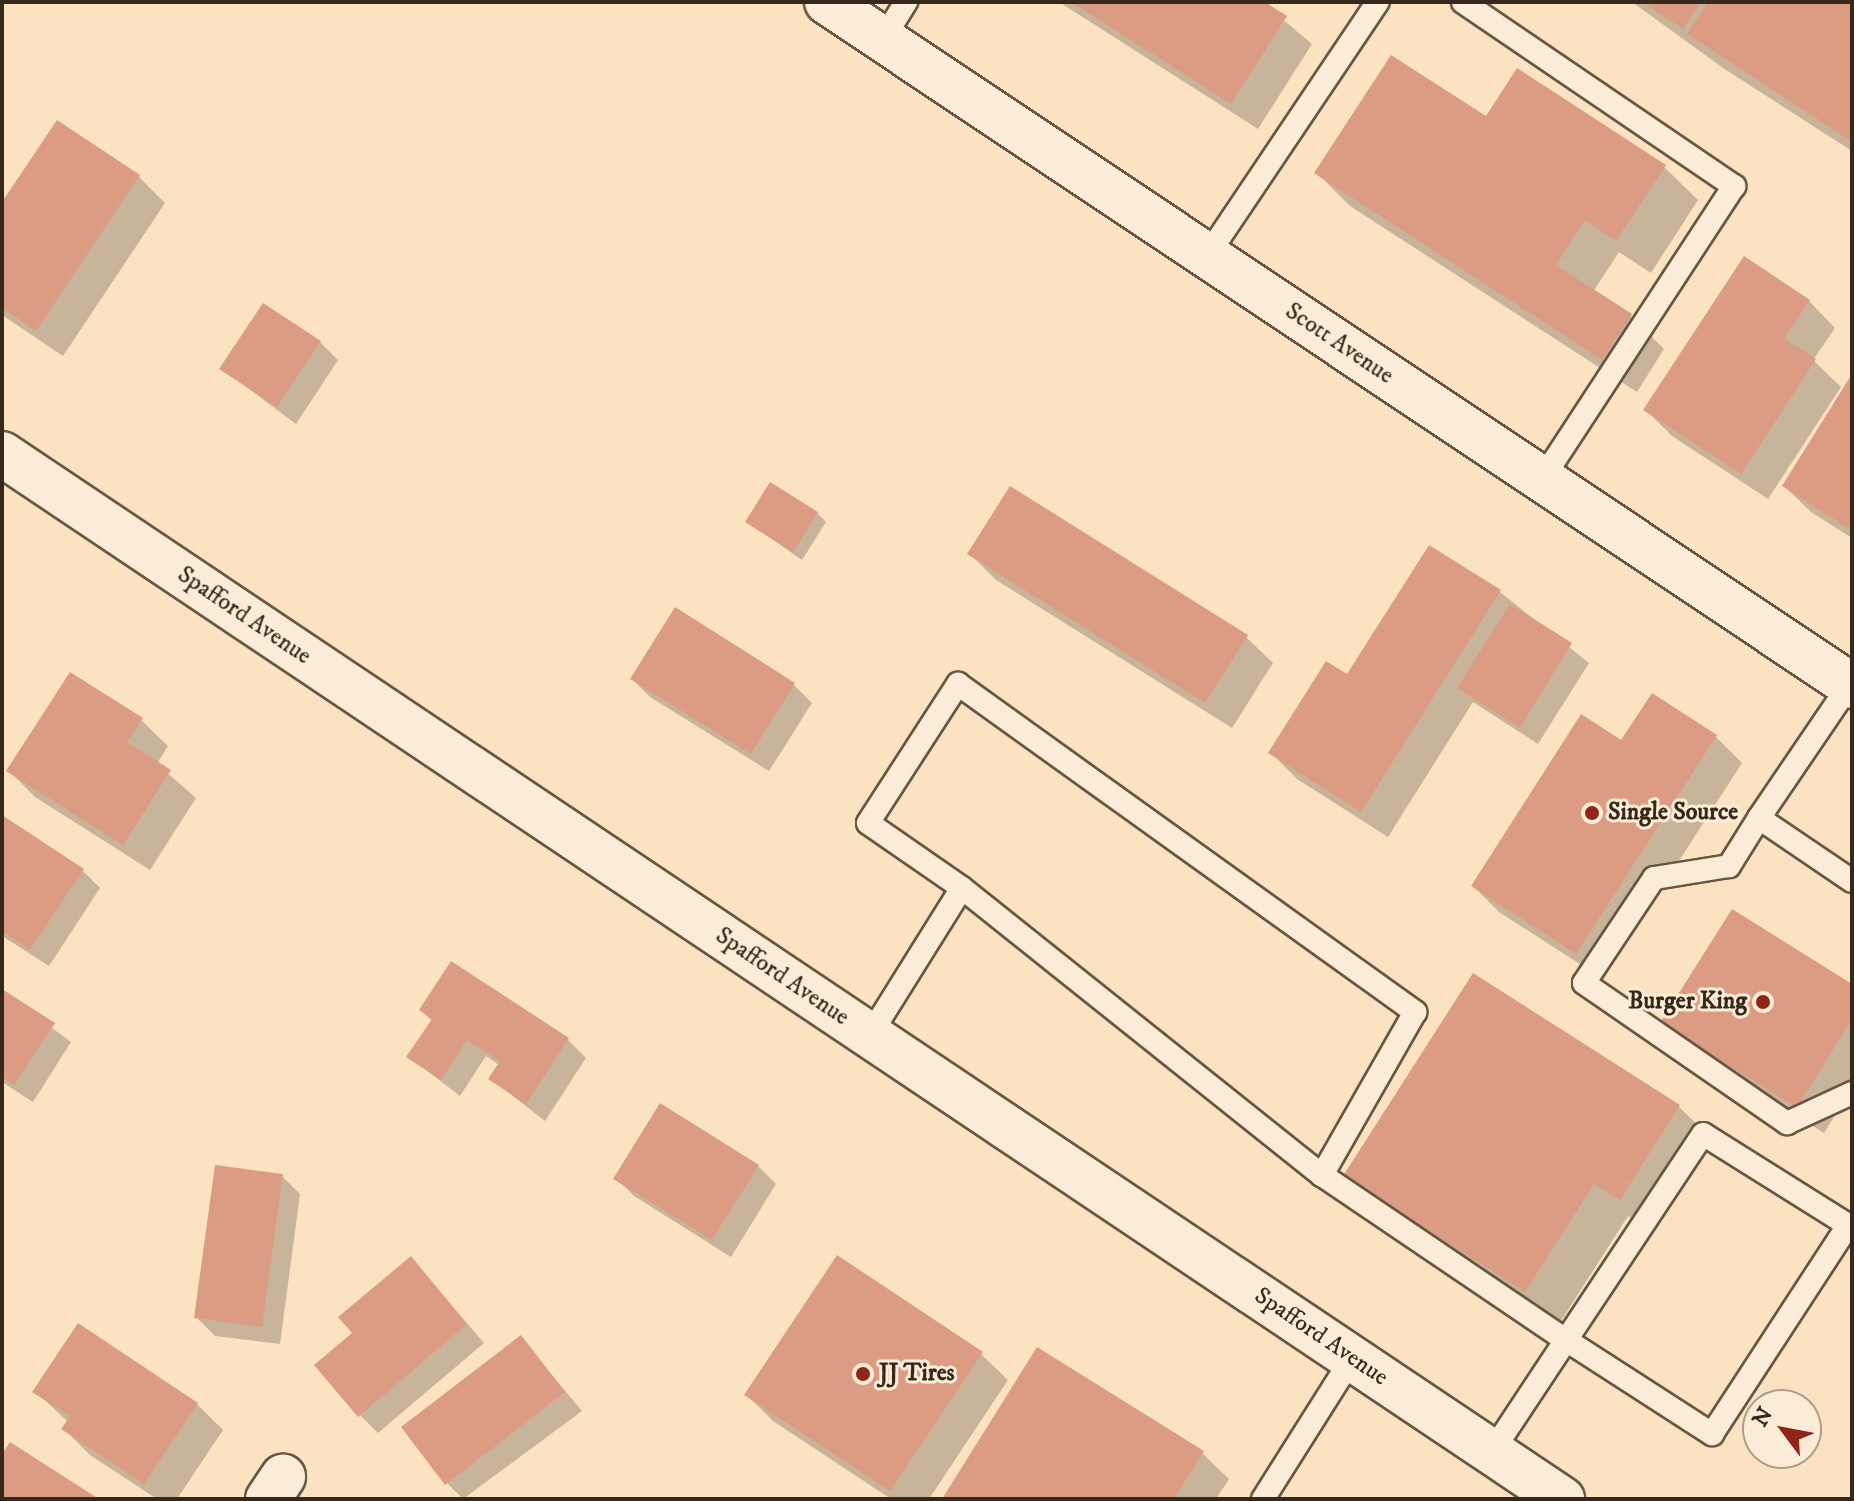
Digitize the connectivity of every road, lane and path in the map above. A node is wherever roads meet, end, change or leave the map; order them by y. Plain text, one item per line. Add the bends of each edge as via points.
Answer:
1 (827, 2) edge
2 (906, 2) edge
3 (1378, 2) edge
4 (1463, 2) edge
5 (883, 39) junction
6 (1207, 256) junction
7 (2, 454) edge
8 (1542, 479) junction
9 (1851, 685) edge
10 (1759, 818) junction
11 (1852, 881) edge
12 (962, 888) junction
13 (870, 1035) junction
14 (1852, 1093) edge
15 (1322, 1175) junction
16 (1566, 1340) junction
17 (1352, 1358) junction
18 (1492, 1452) junction
19 (1263, 1499) edge
20 (1562, 1499) edge

1 - 5 street, Scott Avenue
2 - 5 lane
3 - 6 lane
4 - 8 lane via 1734,186
5 - 6 street, Scott Avenue
6 - 8 street, Scott Avenue
7 - 13 street, Spafford Avenue
8 - 9 street, Scott Avenue
9 - 10 lane
10 - 11 lane
10 - 14 lane via 1729,866 1654,878 1584,983 1787,1123
12 - 13 lane
12 - 15 lane
12 - 15 lane via 868,823 958,684 1415,1012
13 - 17 street, Spafford Avenue
15 - 16 lane
16 - 16 lane via 1703,1134 1848,1225 1712,1434
16 - 18 lane
17 - 18 street, Spafford Avenue
17 - 19 lane
18 - 20 street, Spafford Avenue

